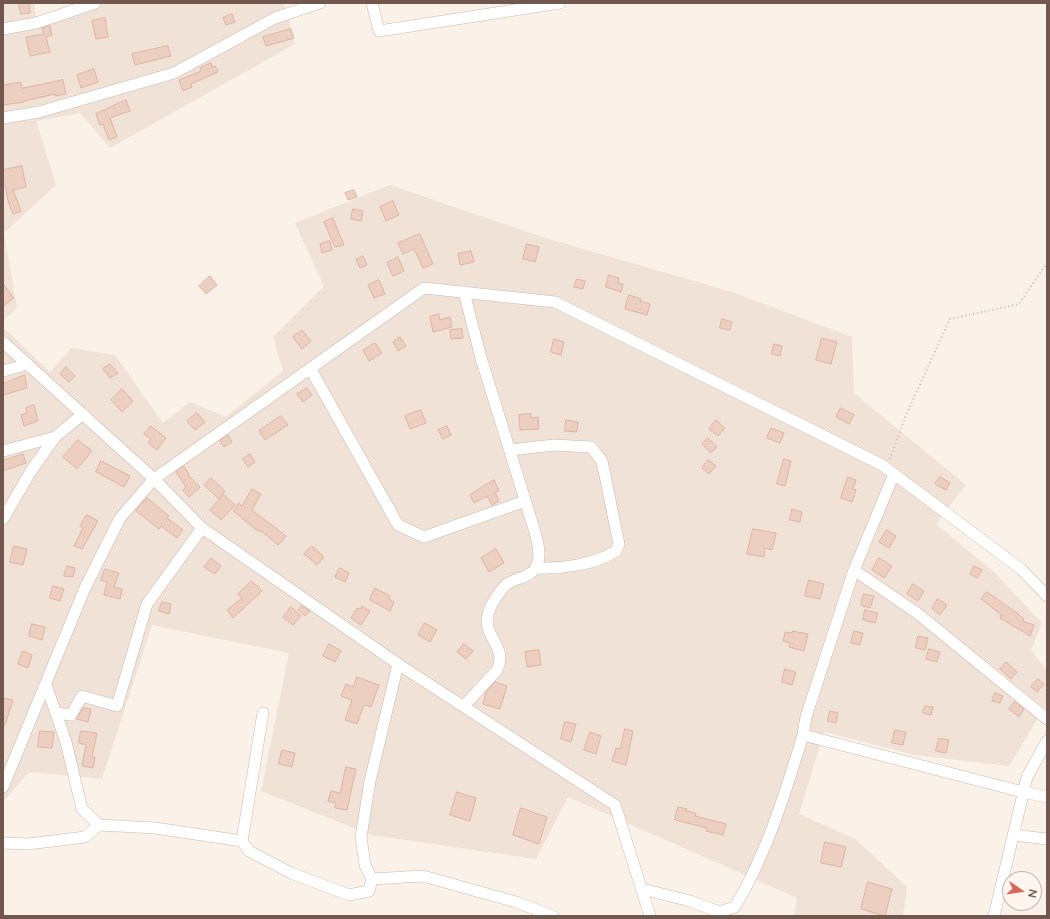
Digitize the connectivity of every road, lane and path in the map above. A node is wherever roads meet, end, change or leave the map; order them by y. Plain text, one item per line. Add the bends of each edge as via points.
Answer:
1 (95, 3) edge
2 (320, 3) edge
3 (372, 3) edge
4 (560, 3) edge
5 (3, 29) edge
6 (3, 118) edge
7 (1047, 263) edge
8 (464, 292) junction
9 (3, 342) edge
10 (28, 364) junction
11 (310, 368) junction
12 (3, 371) edge
13 (82, 414) junction
14 (55, 437) junction
15 (510, 450) junction
16 (3, 451) edge
17 (890, 471) junction
18 (154, 479) junction
19 (525, 501) junction
20 (3, 519) edge
21 (202, 528) junction
22 (535, 568) junction
23 (854, 570) junction
24 (1047, 596) edge
25 (398, 664) junction
26 (46, 685) junction
27 (464, 706) junction
28 (56, 712) junction
29 (263, 713) dead end
30 (1047, 719) edge
31 (802, 735) junction
32 (1047, 741) edge
33 (3, 787) edge
34 (1023, 792) junction
35 (1047, 796) edge
36 (99, 824) junction
37 (1013, 835) junction
38 (1047, 838) edge
39 (242, 841) junction
40 (3, 843) edge
41 (372, 879) junction
42 (642, 889) junction
43 (553, 916) edge
44 (650, 916) edge
45 (994, 916) edge

1 - 5 street via 36,23
2 - 6 street via 276,18 174,73 39,112
3 - 4 street via 379,31
7 - 17 path via 1019,304 950,319 906,415
8 - 11 street via 424,288
8 - 15 street via 481,358
8 - 17 street via 555,302
9 - 10 street
10 - 12 street
10 - 13 street
11 - 18 street
11 - 19 street via 398,526 424,537
13 - 14 street
13 - 18 street
14 - 16 street
14 - 20 street via 31,471
15 - 19 street
15 - 22 street via 554,444 591,447 602,461 619,544 616,551 604,559 551,568
17 - 23 street
17 - 24 street via 1021,569
18 - 21 street
18 - 26 street via 120,518 84,588
19 - 22 street via 535,532 538,552 538,563
21 - 25 street
21 - 28 street via 147,604 117,706 82,696 72,715
22 - 27 street via 531,574 506,585 492,605 486,625 500,652 500,663 497,670
23 - 30 street via 917,613
23 - 31 street
25 - 27 street
25 - 41 street via 370,781 361,837 364,865
26 - 28 street
26 - 33 street
27 - 42 street via 615,805
28 - 36 street via 82,809
29 - 39 street
31 - 34 street
31 - 42 street via 784,798 759,864 735,907 719,912 690,901
32 - 34 street via 1027,777
34 - 35 street
34 - 37 street
36 - 39 street via 155,828
36 - 40 street via 85,837 28,844
37 - 38 street
37 - 45 street
39 - 41 street via 249,852 291,873 349,895 370,891
41 - 43 street via 423,876 516,902
42 - 44 street

